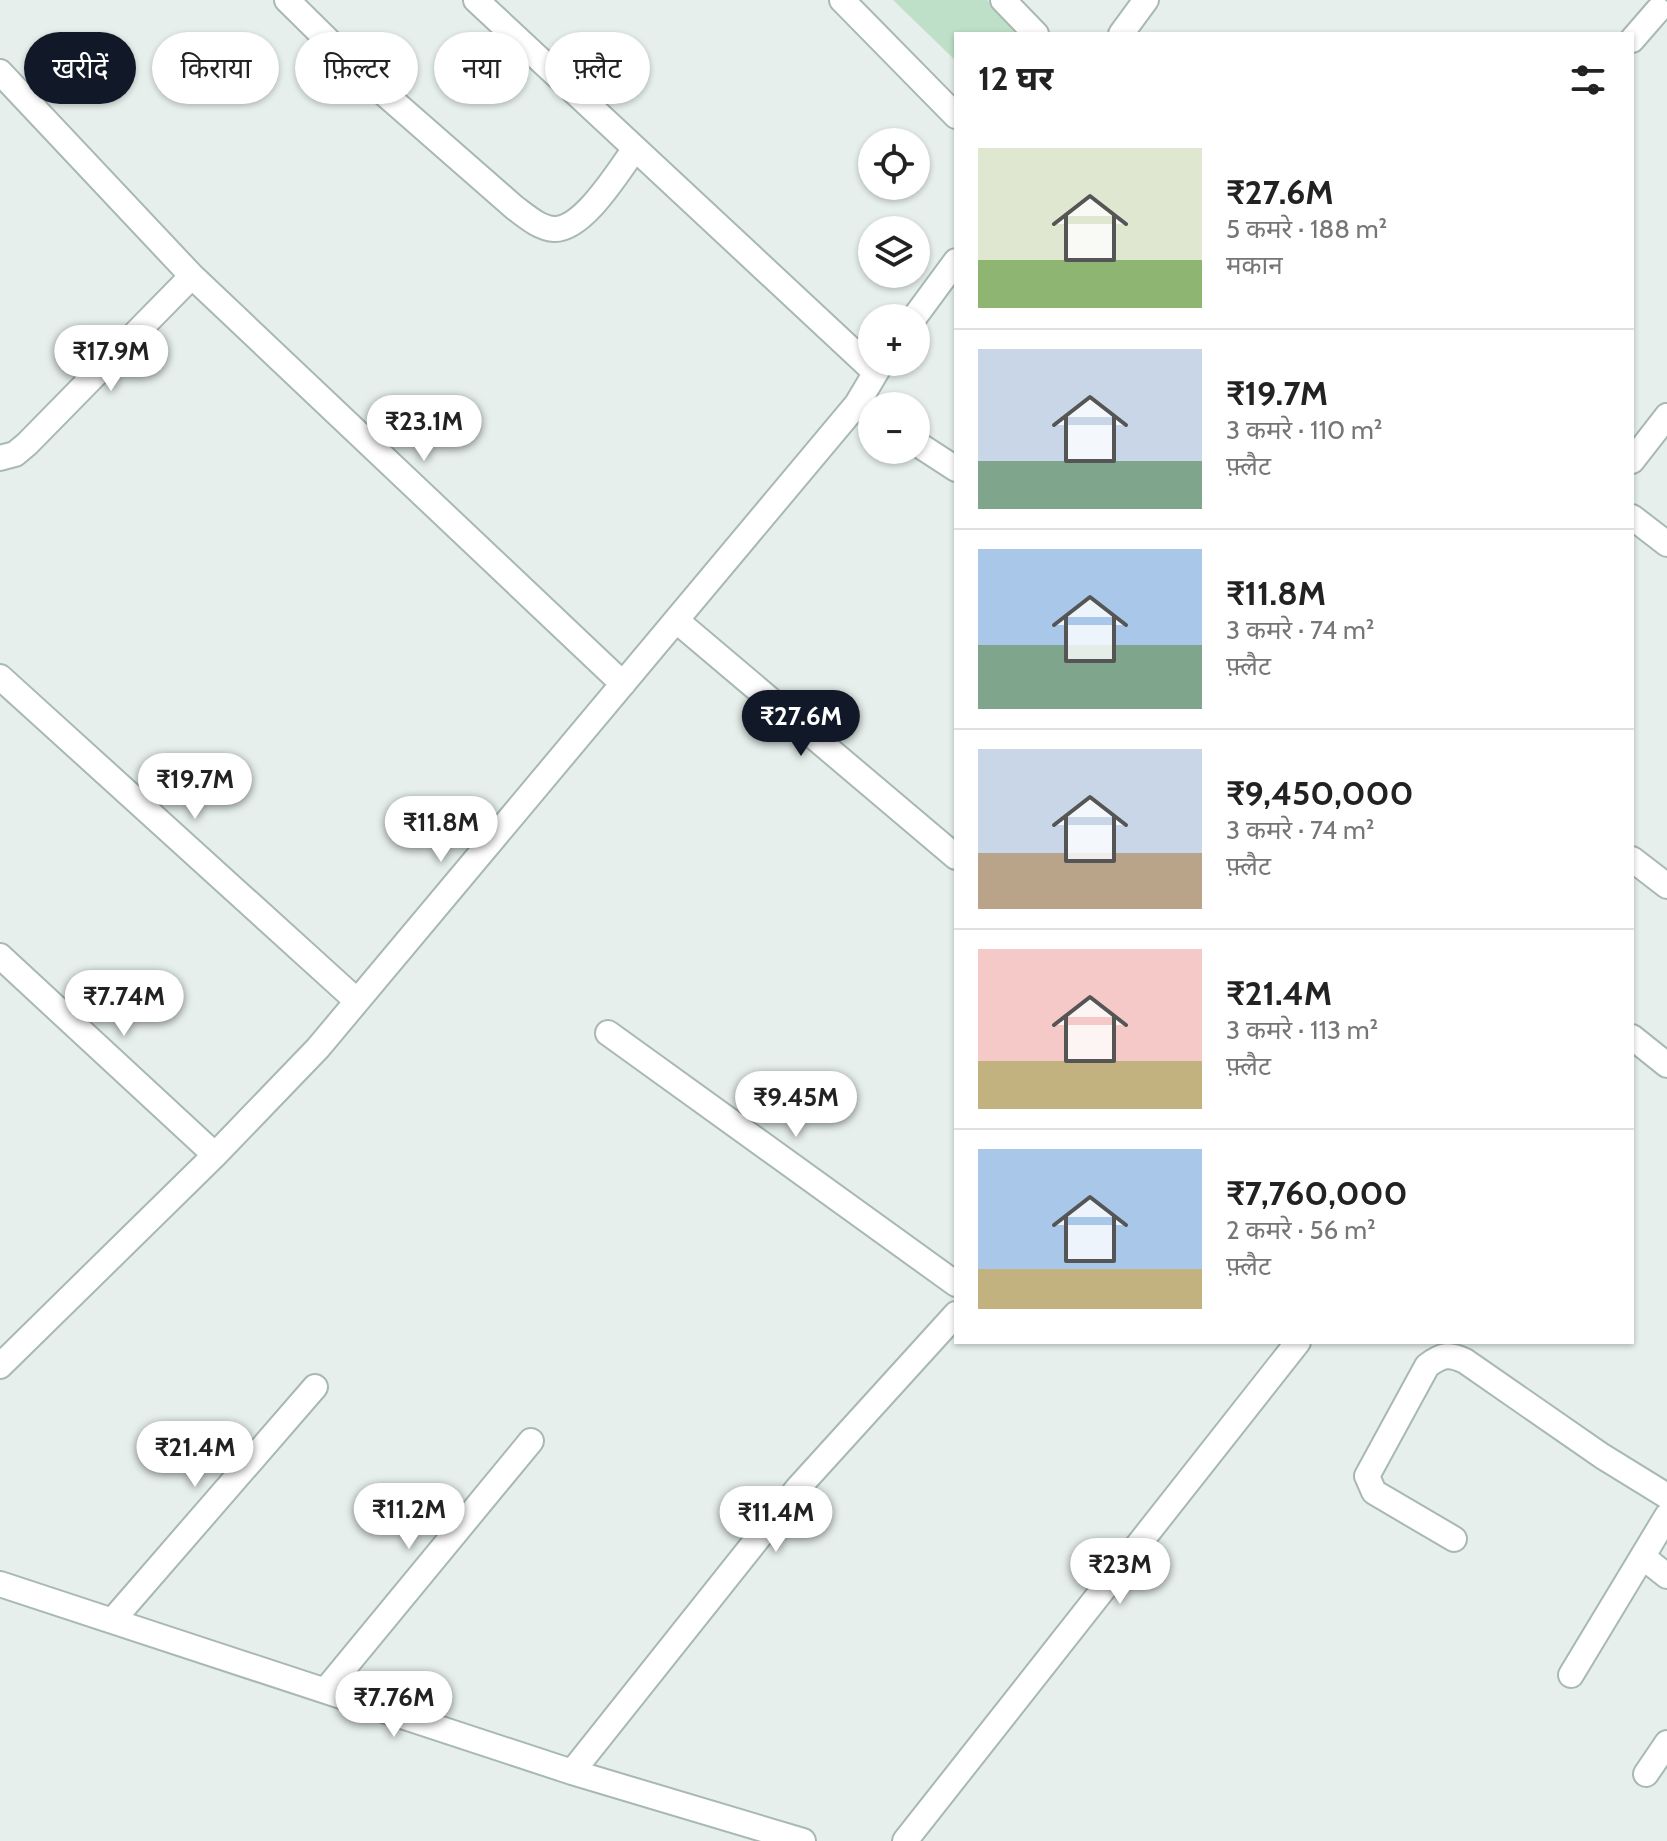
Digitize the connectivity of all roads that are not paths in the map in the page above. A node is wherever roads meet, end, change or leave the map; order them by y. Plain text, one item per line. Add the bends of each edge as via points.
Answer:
1 (287, 0) edge
2 (476, 0) edge
3 (842, 0) edge
4 (1003, 0) edge
5 (1146, 0) edge
6 (1658, 10) dead end
7 (1034, 32) edge
8 (1122, 32) edge
9 (1634, 38) edge
10 (3, 80) edge
11 (954, 114) edge
12 (634, 150) junction
13 (954, 264) edge
14 (192, 276) junction
15 (924, 304) edge
16 (858, 348) edge
17 (858, 416) edge
18 (1667, 416) edge
19 (930, 452) edge
20 (0, 458) edge
21 (1634, 458) edge
22 (954, 468) edge
23 (1634, 519) edge
24 (1667, 544) edge
25 (677, 621) junction
26 (0, 677) edge
27 (623, 684) junction
28 (954, 855) edge
29 (1634, 861) edge
30 (1667, 886) edge
31 (0, 956) edge
32 (357, 1001) junction
33 (608, 1033) dead end
34 (1634, 1039) edge
35 (1667, 1065) edge
36 (215, 1155) junction
37 (954, 1283) edge
38 (954, 1316) edge
39 (1296, 1344) edge
40 (0, 1366) edge
41 (315, 1387) dead end
42 (531, 1441) dead end
43 (1667, 1496) edge
44 (1667, 1516) edge
45 (1454, 1539) dead end
46 (1643, 1557) junction
47 (1667, 1576) edge
48 (0, 1584) edge
49 (112, 1621) junction
50 (1571, 1675) dead end
51 (325, 1691) junction
52 (1667, 1743) edge
53 (572, 1772) junction
54 (1646, 1774) dead end
55 (803, 1841) edge
56 (905, 1841) edge

1 - 12 street via 362,74 540,226 556,229 587,211
2 - 12 street
3 - 11 street
4 - 7 street
5 - 8 street
6 - 9 street
10 - 14 street
12 - 16 street
13 - 15 street
14 - 20 street via 27,444
14 - 27 street
17 - 25 street
18 - 21 street
19 - 22 street
23 - 24 street
25 - 27 street
25 - 28 street
26 - 32 street
27 - 32 street
29 - 30 street
31 - 36 street
32 - 36 street
33 - 37 street
34 - 35 street
36 - 40 street
38 - 53 street via 798,1488
39 - 56 street
41 - 49 street
42 - 51 street
43 - 45 street via 1465,1361 1453,1354 1439,1356 1427,1366 1367,1476 1374,1492
44 - 46 street
46 - 47 street
46 - 50 street
48 - 49 street
49 - 51 street
51 - 53 street
52 - 54 street
53 - 55 street

